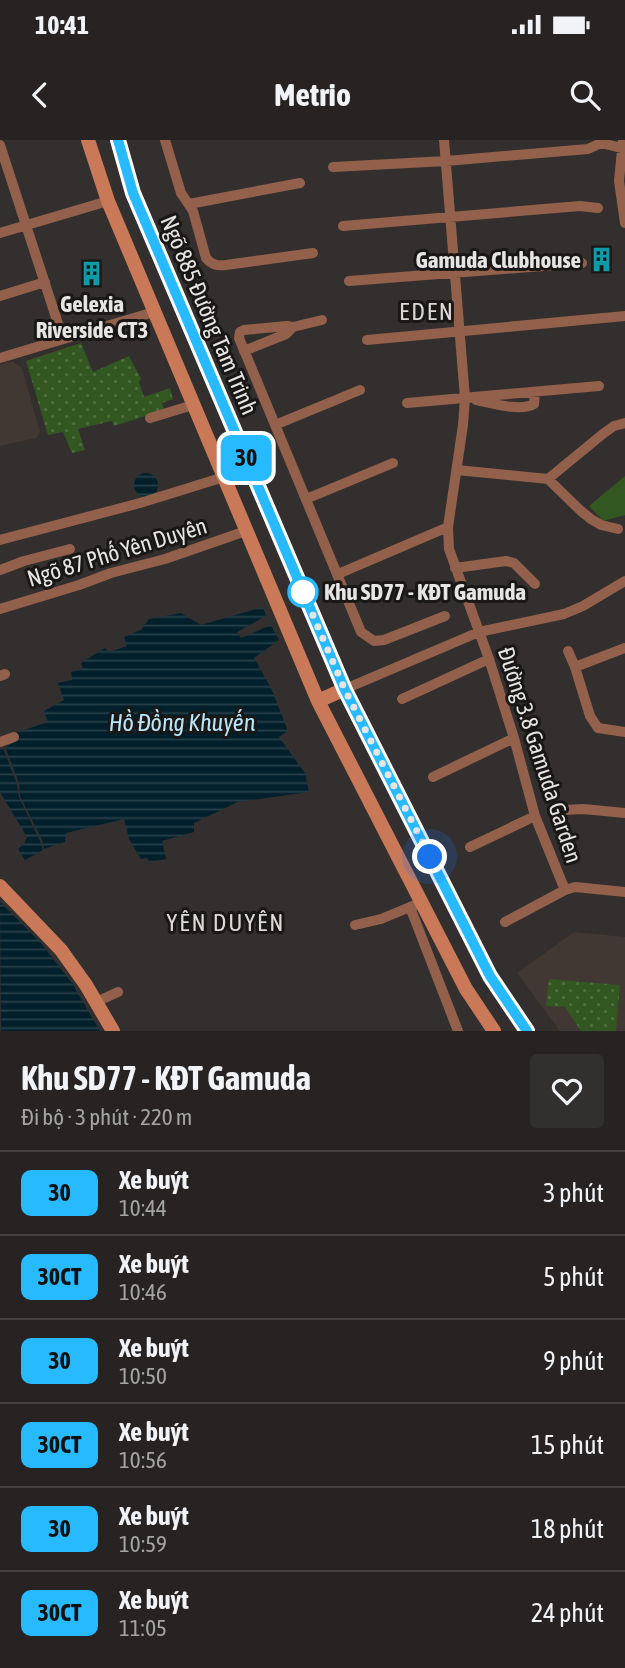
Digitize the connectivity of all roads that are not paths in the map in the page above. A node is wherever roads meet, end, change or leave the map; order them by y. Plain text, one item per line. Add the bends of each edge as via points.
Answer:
1 (88, 140) edge
2 (118, 140) edge
3 (166, 140) edge
4 (444, 140) edge
5 (601, 142) edge
6 (0, 145) edge
7 (624, 146) edge
8 (446, 161) junction
9 (333, 167) dead end
10 (300, 183) dead end
11 (133, 193) junction
12 (108, 201) junction
13 (189, 204) junction
14 (598, 208) dead end
15 (452, 217) junction
16 (625, 223) edge
17 (26, 224) junction
18 (343, 226) dead end
19 (0, 233) edge
20 (313, 253) dead end
21 (582, 263) dead end
22 (456, 273) junction
23 (349, 281) dead end
24 (45, 282) junction
25 (0, 296) edge
26 (180, 303) junction
27 (154, 312) junction
28 (624, 315) edge
29 (322, 320) dead end
30 (293, 327) junction
31 (461, 331) junction
32 (63, 339) junction
33 (368, 340) dead end
34 (244, 351) junction
35 (0, 358) edge
36 (599, 386) dead end
37 (360, 390) dead end
38 (465, 398) junction
39 (407, 403) dead end
40 (193, 405) junction
41 (149, 418) dead end
42 (625, 423) edge
43 (275, 425) junction
44 (393, 463) dead end
45 (457, 470) junction
46 (224, 477) junction
47 (548, 479) junction
48 (306, 499) junction
49 (448, 527) junction
50 (618, 529) dead end
51 (246, 531) junction
52 (0, 540) edge
53 (70, 549) dead end
54 (456, 568) junction
55 (0, 570) edge
56 (338, 574) junction
57 (625, 581) edge
58 (535, 584) dead end
59 (0, 609) edge
60 (445, 616) dead end
61 (480, 632) junction
62 (625, 648) edge
63 (568, 651) dead end
64 (489, 659) junction
65 (575, 667) junction
66 (345, 690) junction
67 (402, 699) dead end
68 (318, 701) junction
69 (625, 732) edge
70 (13, 737) dead end
71 (514, 738) junction
72 (0, 742) edge
73 (433, 777) dead end
74 (565, 810) dead end
75 (625, 813) edge
76 (535, 816) junction
77 (470, 847) dead end
78 (0, 888) edge
79 (565, 890) junction
80 (625, 892) edge
81 (416, 905) junction
82 (505, 922) dead end
83 (355, 925) dead end
84 (118, 992) dead end
85 (96, 1002) junction
86 (113, 1031) edge
87 (458, 1031) edge
88 (494, 1031) edge
89 (527, 1031) edge

1 - 12 street
2 - 11 street, Ngõ 885 Đường Tam Trinh
3 - 13 street via 181,193
4 - 8 street, Đường 3.8 Gamuda Garden
5 - 7 street
5 - 8 street via 588,149
6 - 17 street
7 - 16 street via 619,181
8 - 9 street
8 - 15 street, Đường 3.8 Gamuda Garden
10 - 13 street
11 - 12 street
11 - 26 street, Ngõ 885 Đường Tam Trinh
12 - 17 street
12 - 27 street
13 - 20 street via 211,264
14 - 15 street
15 - 18 street
15 - 22 street, Đường 3.8 Gamuda Garden
17 - 19 street
17 - 24 street
21 - 22 street
22 - 23 street
22 - 31 street, Đường 3.8 Gamuda Garden
24 - 25 street
24 - 32 street
26 - 27 street
26 - 66 street, Ngõ 885 Đường Tam Trinh
27 - 32 street
27 - 40 street
28 - 31 street
29 - 30 street
30 - 34 street
30 - 34 street via 242,330 239,337
31 - 33 street
31 - 38 street, Đường 3.8 Gamuda Garden
32 - 35 street
34 - 43 street
36 - 38 street
37 - 43 street
38 - 39 street
38 - 45 street, Đường 3.8 Gamuda Garden
40 - 41 street
40 - 46 street
42 - 47 street via 604,433
43 - 48 street
44 - 48 street
45 - 47 street
45 - 49 street, Đường 3.8 Gamuda Garden
46 - 51 street
46 - 52 street
47 - 50 street via 591,519
48 - 56 street
49 - 54 street, Đường 3.8 Gamuda Garden
49 - 56 street
51 - 59 street, Ngõ 87 Phố Yên Duyên
51 - 68 street
53 - 55 street
54 - 58 street via 506,561
54 - 61 street, Đường 3.8 Gamuda Garden
56 - 60 street via 361,632 374,641
57 - 61 street via 564,614
61 - 64 street, Đường 3.8 Gamuda Garden
61 - 66 street
62 - 65 street
63 - 65 street
64 - 67 street
64 - 71 street, Đường 3.8 Gamuda Garden
65 - 69 street via 594,723 598,728
66 - 68 street
66 - 89 street, Ngõ 885 Đường Tam Trinh via 490,976
68 - 81 street
70 - 72 street
71 - 73 street
71 - 76 street, Đường 3.8 Gamuda Garden
74 - 75 street
76 - 77 street
76 - 79 street, Đường 3.8 Gamuda Garden
78 - 85 street via 55,942
79 - 80 street
79 - 82 street
81 - 83 street
81 - 87 street
81 - 88 street
84 - 85 street
85 - 86 street

